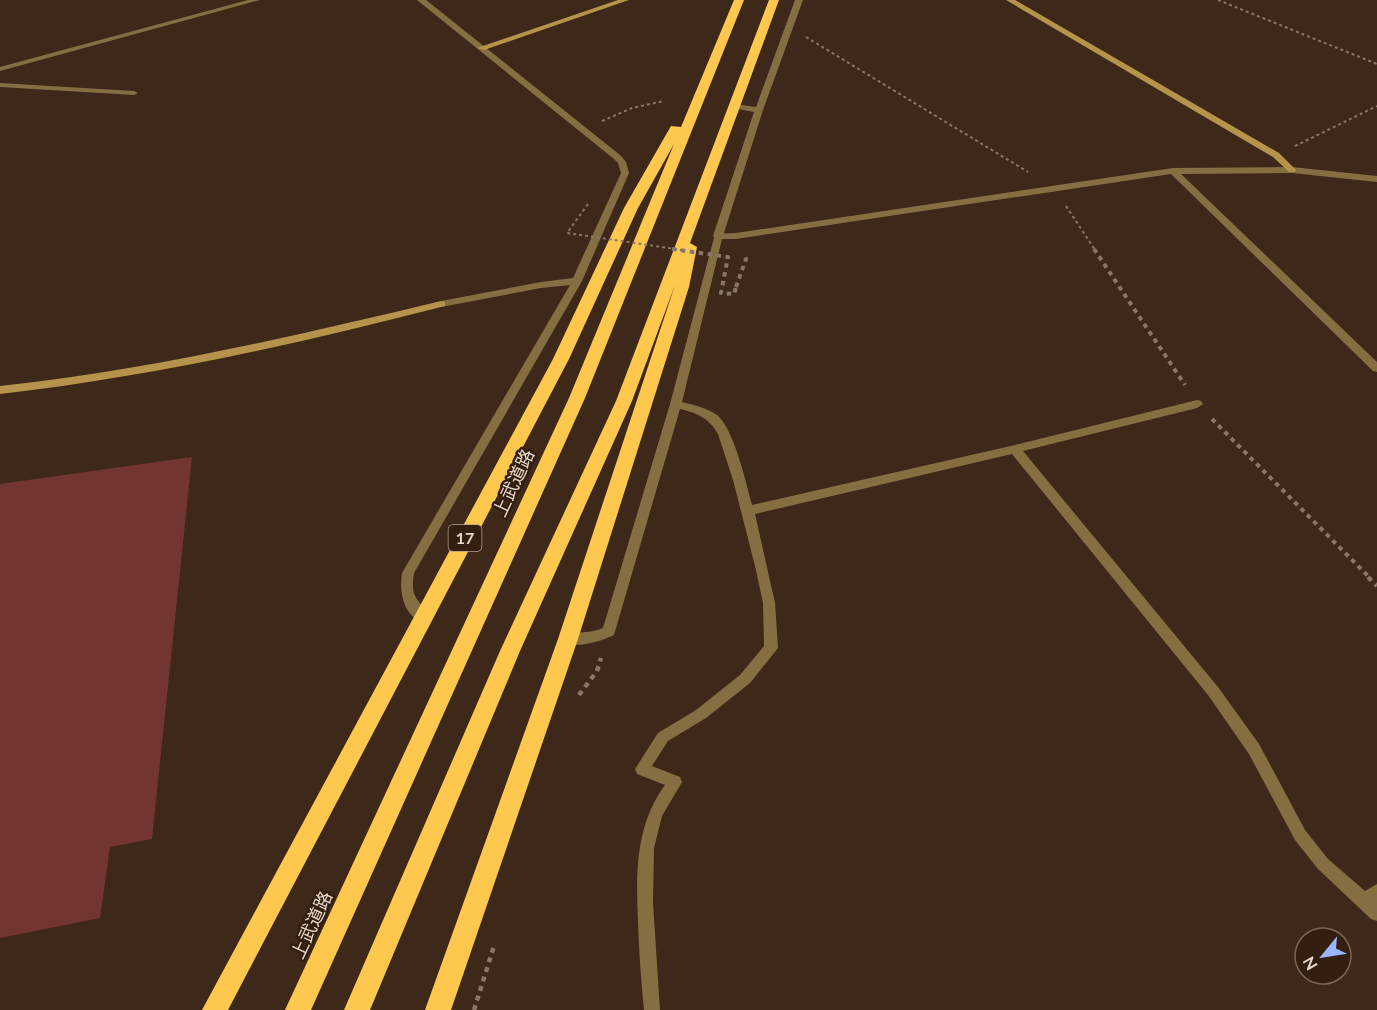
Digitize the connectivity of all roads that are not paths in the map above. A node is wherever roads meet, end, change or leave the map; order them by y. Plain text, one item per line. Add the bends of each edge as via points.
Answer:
1 (256, 0) edge
2 (421, 0) edge
3 (626, 0) edge
4 (739, 0) edge
5 (774, 0) edge
6 (799, 0) edge
7 (1010, 0) edge
8 (481, 48) junction
9 (712, 66) junction
10 (0, 69) edge
11 (0, 85) edge
12 (134, 93) dead end
13 (733, 106) junction
14 (759, 110) junction
15 (1292, 170) junction
16 (1173, 171) junction
17 (1377, 179) edge
18 (701, 192) junction
19 (718, 236) junction
20 (577, 281) junction
21 (1377, 368) edge
22 (0, 390) edge
23 (1197, 404) dead end
24 (676, 405) junction
25 (1015, 449) junction
26 (747, 511) junction
27 (423, 617) junction
28 (568, 639) junction
29 (1371, 896) edge
30 (1377, 913) edge
31 (215, 1010) edge
32 (298, 1010) edge
33 (357, 1010) edge
34 (438, 1010) edge
35 (652, 1010) edge

1 - 10 street
2 - 8 street
3 - 8 street
4 - 9 highway, 上武道路 / 17
5 - 13 highway
6 - 14 street
7 - 15 street via 1276,155
8 - 20 street via 622,162 625,173
9 - 27 highway, 17 via 631,208 561,359
9 - 32 highway, 上武道路 / 17 via 577,398
11 - 12 street
13 - 14 street
13 - 18 highway
14 - 19 street
15 - 16 street
15 - 17 street
16 - 19 street
16 - 21 street
18 - 28 highway via 682,287
18 - 33 highway via 624,400 510,651
19 - 24 street
20 - 22 street via 441,304 123,374
20 - 27 street via 408,573 405,591
23 - 25 street
24 - 26 street via 699,410 717,422
24 - 28 street via 609,631 596,638
25 - 26 street
25 - 29 street via 1213,691 1254,749 1300,835 1323,864
26 - 35 street via 768,601 771,648 745,679 701,714 663,737 642,769 675,782 661,798 650,827 644,866
27 - 31 highway, 17
28 - 34 highway
29 - 30 street

